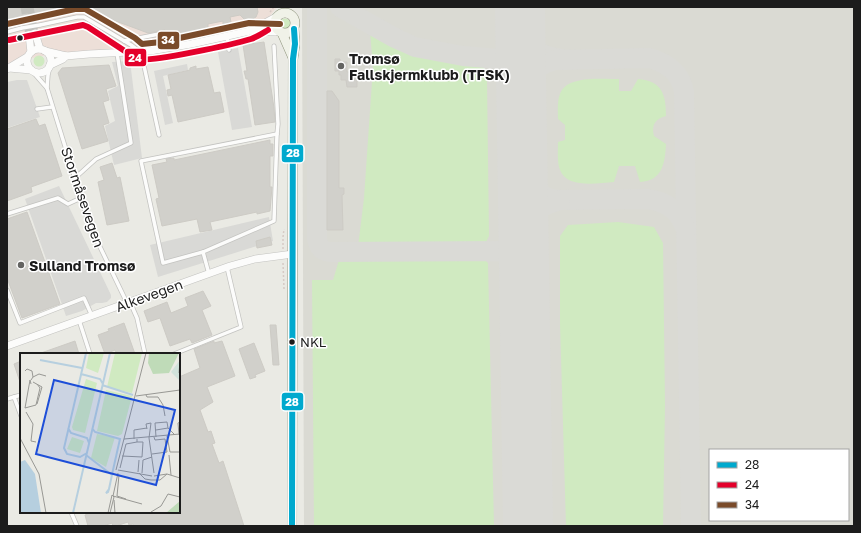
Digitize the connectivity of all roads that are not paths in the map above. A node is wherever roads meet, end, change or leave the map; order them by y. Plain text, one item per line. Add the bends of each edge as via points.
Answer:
1 (295, 7) edge
2 (279, 13) edge
3 (293, 17) junction
4 (294, 29) junction
5 (250, 31) junction
6 (7, 32) edge
7 (164, 33) dead end
8 (281, 33) junction
9 (227, 36) junction
10 (124, 41) junction
11 (274, 46) dead end
12 (43, 50) junction
13 (229, 50) dead end
14 (118, 52) junction
15 (140, 52) junction
16 (29, 54) junction
17 (66, 56) junction
18 (293, 59) junction
19 (50, 66) junction
20 (8, 68) edge
21 (32, 71) junction
22 (47, 88) junction
23 (52, 107) junction
24 (37, 109) dead end
25 (277, 134) junction
26 (158, 135) dead end
27 (75, 178) junction
28 (81, 198) junction
29 (7, 214) edge
30 (203, 252) junction
31 (293, 254) junction
32 (227, 267) junction
33 (208, 274) junction
34 (7, 290) edge
35 (129, 302) junction
36 (92, 316) junction
37 (79, 320) junction
38 (7, 345) edge
39 (90, 353) edge
40 (145, 353) edge
41 (177, 353) edge
42 (20, 394) edge
43 (14, 397) junction
44 (7, 399) edge
45 (20, 413) edge
46 (71, 513) edge
47 (77, 526) edge
48 (292, 526) edge

1 - 3 street
2 - 3 street via 287,13
2 - 5 street
2 - 8 street via 275,26
3 - 4 street via 296,23
4 - 8 street via 288,33
4 - 18 street
5 - 8 street
5 - 9 street
6 - 10 lane, bridge via 84,17
7 - 10 lane
8 - 18 street
9 - 13 lane
9 - 15 street via 162,50
10 - 15 lane
11 - 25 lane
12 - 16 street
12 - 16 street via 32,34
12 - 17 street
12 - 19 street via 50,58
14 - 15 street
14 - 17 street
14 - 27 lane via 131,143 96,159
15 - 26 lane
16 - 20 street
16 - 21 street via 27,65
17 - 19 street
18 - 31 street
19 - 21 street via 39,74
19 - 22 lane
20 - 21 street
21 - 22 lane
22 - 23 lane, Stormåsevegen
23 - 24 lane
23 - 27 lane, Stormåsevegen
25 - 30 lane via 274,221
25 - 30 lane via 141,161 162,263
27 - 28 lane, Stormåsevegen
28 - 29 lane via 68,204 58,198
28 - 35 lane, Stormåsevegen via 94,236
30 - 33 lane
31 - 32 street, Alkevegen via 255,259
31 - 48 street
32 - 33 street, Alkevegen
32 - 41 lane via 242,327
33 - 35 street, Alkevegen
34 - 36 lane via 20,323 84,298
35 - 36 street, Alkevegen
35 - 40 lane, Stormåsevegen via 138,318
36 - 37 street, Alkevegen
37 - 38 street, Alkevegen
37 - 39 lane
42 - 43 lane
43 - 44 lane
43 - 45 lane
46 - 47 lane

